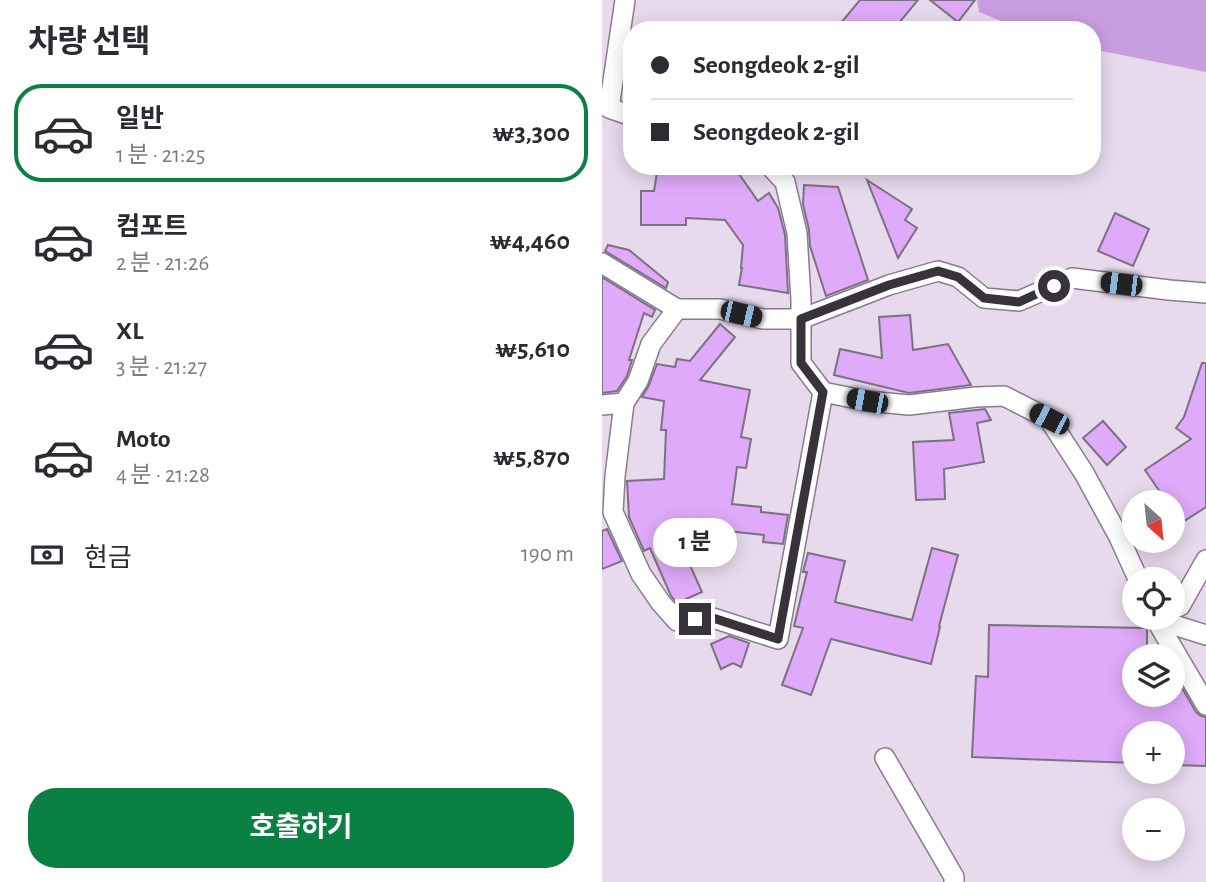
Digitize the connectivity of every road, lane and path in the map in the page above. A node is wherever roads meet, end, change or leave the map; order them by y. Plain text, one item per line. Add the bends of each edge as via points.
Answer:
1 (625, 0) edge
2 (623, 113) edge
3 (778, 175) edge
4 (602, 263) edge
5 (1206, 293) edge
6 (677, 309) junction
7 (801, 319) junction
8 (823, 392) junction
9 (624, 403) junction
10 (602, 405) edge
11 (1206, 560) edge
12 (1133, 567) edge
13 (1185, 597) edge
14 (1185, 628) edge
15 (1163, 630) edge
16 (1206, 635) edge
17 (1206, 705) edge
18 (885, 758) dead end
19 (954, 882) edge

1 - 2 street via 609,108
3 - 7 street via 785,182 797,233
4 - 6 street
5 - 7 street via 1072,278 1019,302 984,298 958,277 938,271
6 - 7 street
6 - 9 street via 651,344 638,381
7 - 8 street via 801,363
8 - 9 street via 778,639 713,618 677,621 641,574 613,512
8 - 12 street via 909,405 1004,396 1049,419 1084,473
9 - 10 street
11 - 13 street
14 - 16 street
15 - 17 street
18 - 19 street

